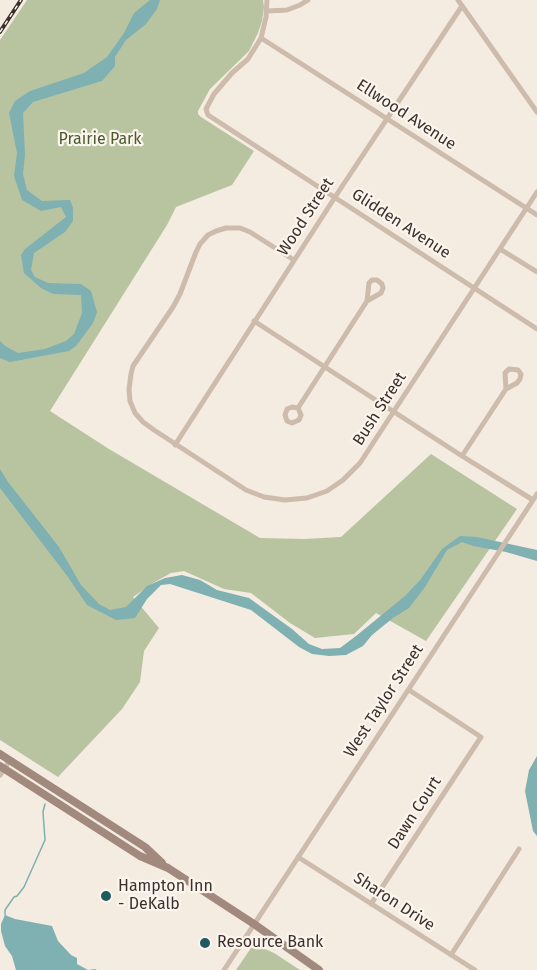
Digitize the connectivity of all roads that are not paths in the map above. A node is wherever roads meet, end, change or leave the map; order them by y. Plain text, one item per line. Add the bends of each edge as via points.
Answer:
1 (267, 0) edge
2 (308, 0) edge
3 (460, 3) edge
4 (267, 11) junction
5 (261, 38) junction
6 (537, 112) edge
7 (387, 119) junction
8 (537, 192) edge
9 (335, 198) junction
10 (526, 208) junction
11 (537, 216) edge
12 (500, 249) junction
13 (294, 260) junction
14 (537, 272) edge
15 (475, 288) junction
16 (367, 301) dead end
17 (254, 321) junction
18 (537, 329) edge
19 (324, 368) junction
20 (506, 389) dead end
21 (298, 408) dead end
22 (393, 411) junction
23 (175, 445) junction
24 (462, 456) junction
25 (537, 494) edge
26 (533, 500) junction
27 (409, 690) junction
28 (0, 755) edge
29 (10, 760) junction
30 (1, 770) edge
31 (519, 849) dead end
32 (298, 856) junction
33 (168, 868) junction
34 (372, 904) junction
35 (254, 924) junction
36 (451, 955) junction
37 (224, 970) edge
38 (319, 970) edge
39 (475, 970) edge

1 - 4 street
2 - 4 street via 292,9
3 - 6 street
3 - 7 street, Wood Street
4 - 5 street
5 - 7 street, Ellwood Avenue
5 - 9 street, Glidden Avenue via 248,59 220,86 207,113
7 - 9 street, Wood Street
7 - 10 street, Ellwood Avenue
8 - 10 street, Bush Street
9 - 13 street, Wood Street
9 - 15 street, Glidden Avenue
10 - 11 street, Ellwood Avenue
10 - 12 street, Bush Street
12 - 14 street
12 - 15 street, Bush Street
13 - 17 street, Wood Street
13 - 23 street, Bush Street via 240,228 216,231 200,244 173,307 135,362 129,385 130,400 139,417
15 - 18 street, Glidden Avenue
15 - 22 street, Bush Street
16 - 19 street
17 - 19 street
17 - 23 street, Wood Street
19 - 21 street
19 - 22 street
20 - 24 street
22 - 23 street, Bush Street via 348,476 339,484 302,499 275,499 250,492
22 - 24 street
24 - 26 street
25 - 26 street, West Taylor Street
26 - 27 street, West Taylor Street
27 - 32 street, West Taylor Street
27 - 34 street, Dawn Court via 481,737
28 - 29 main road
29 - 30 street
29 - 33 main road via 145,847
30 - 33 main road via 140,856
31 - 36 street
32 - 34 street, Sharon Drive
32 - 35 street, West Taylor Street
33 - 35 main road
34 - 36 street, Sharon Drive
35 - 37 street, West Taylor Street
35 - 38 main road
36 - 39 street, Sharon Drive

